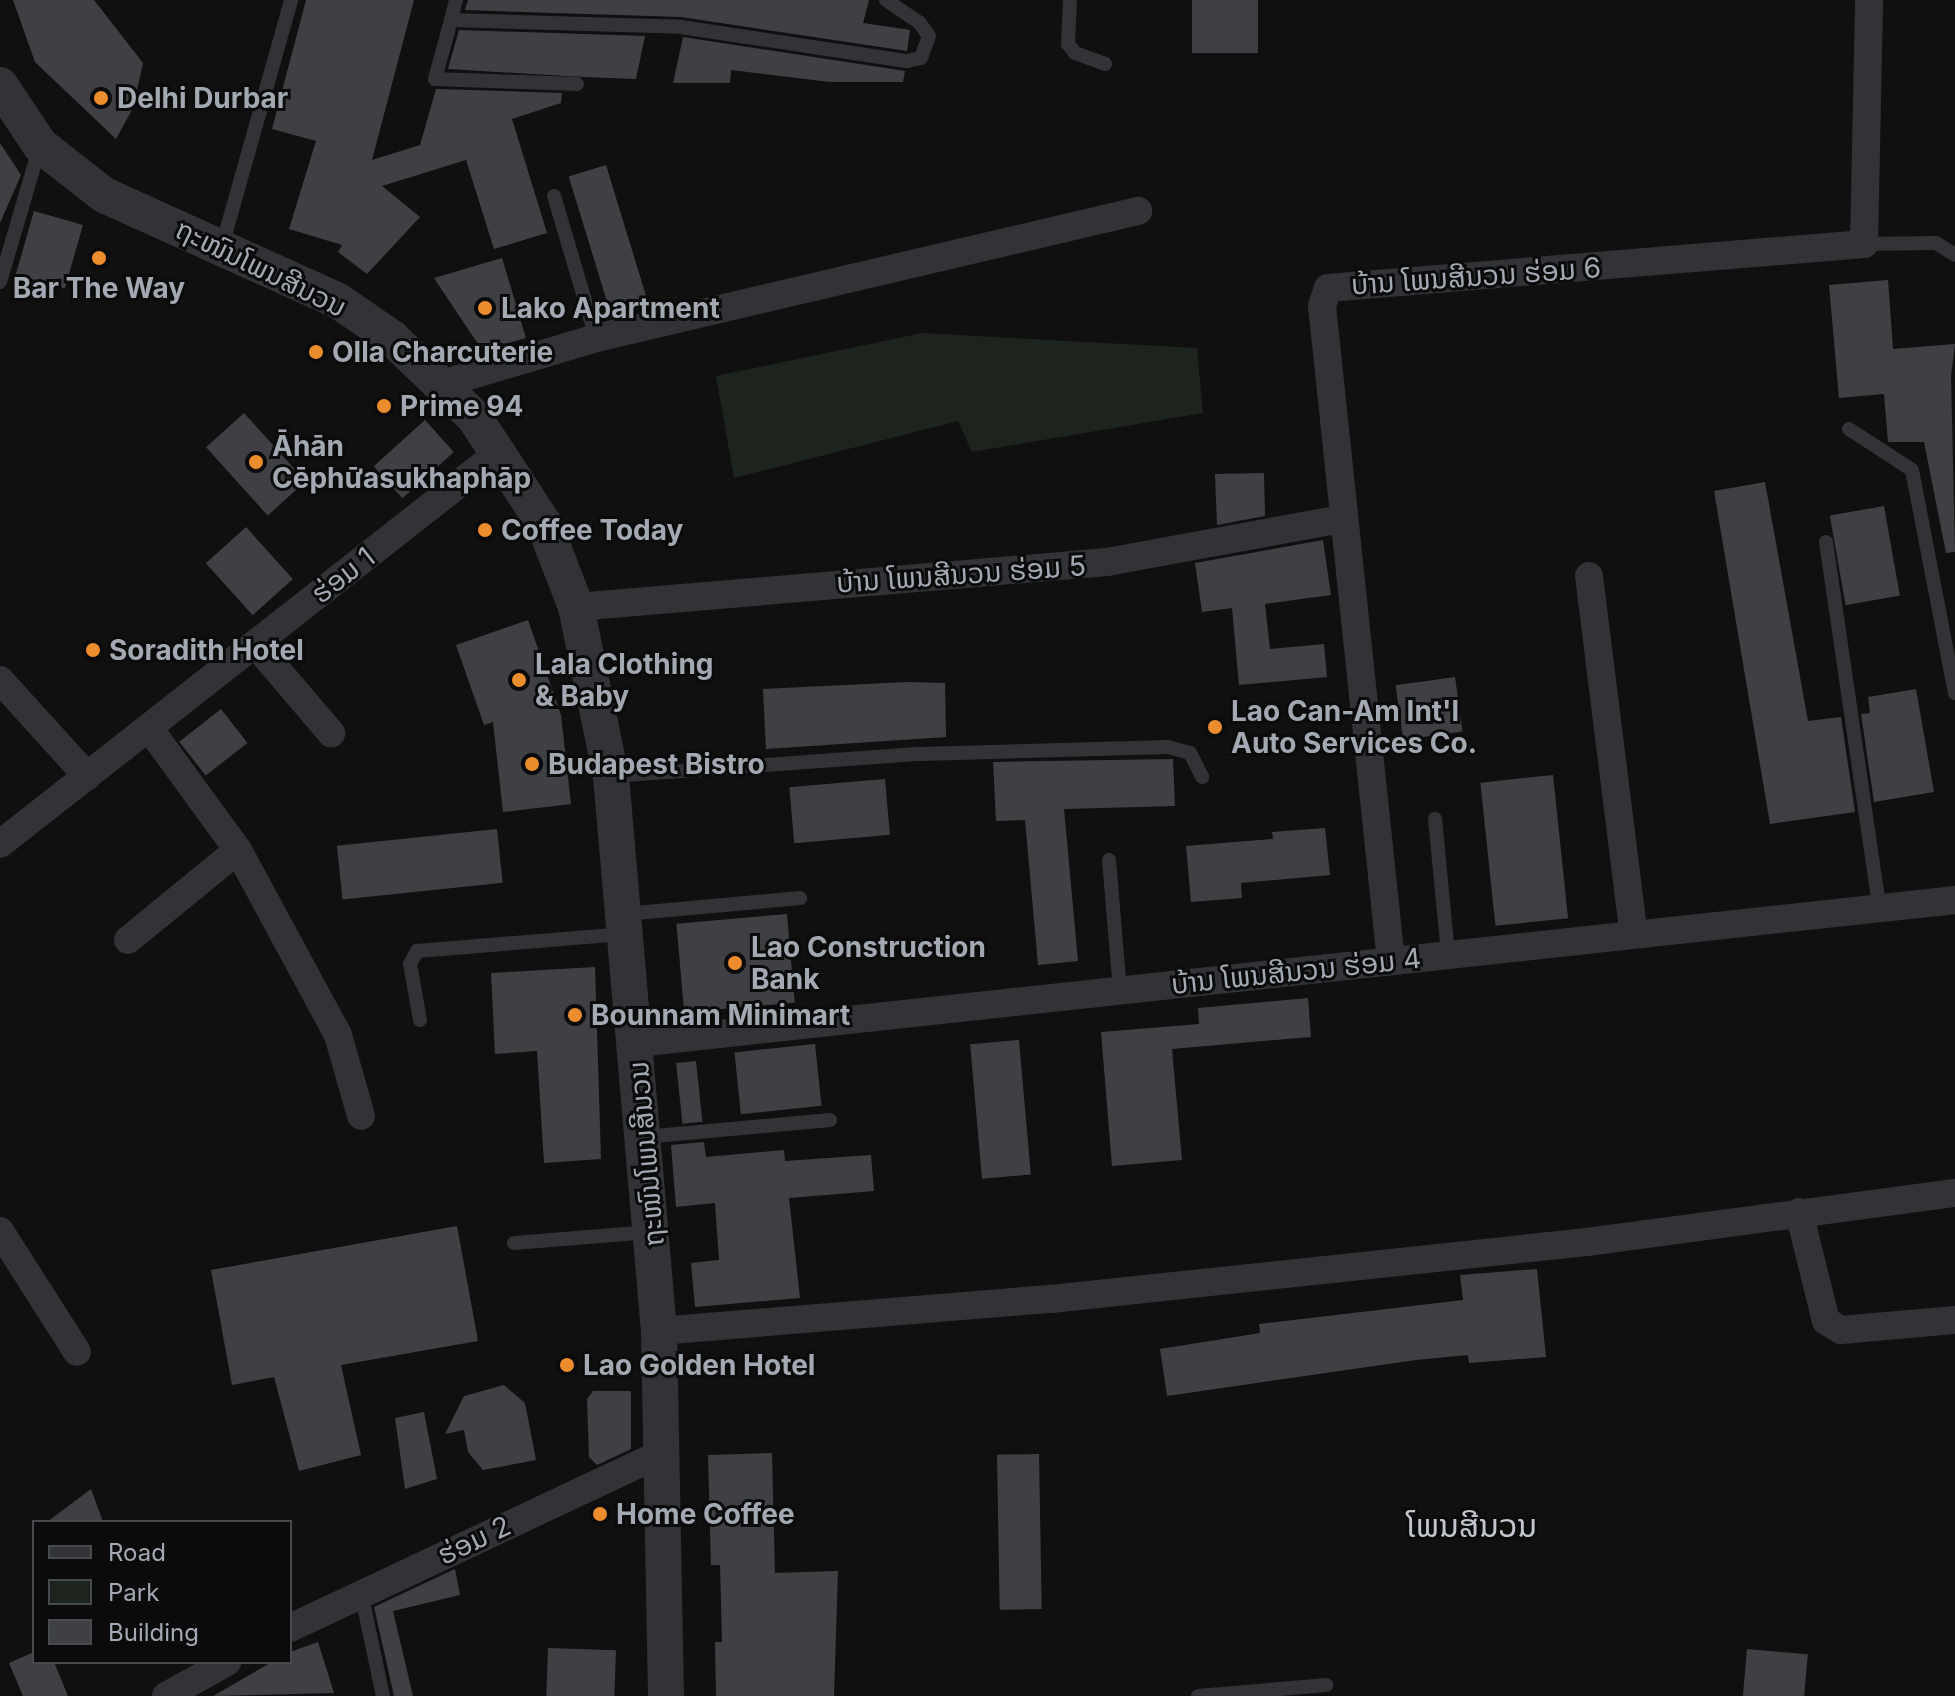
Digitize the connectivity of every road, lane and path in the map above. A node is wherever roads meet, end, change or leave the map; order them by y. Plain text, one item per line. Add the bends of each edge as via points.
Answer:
1 (291, 0) edge
2 (456, 0) edge
3 (886, 0) edge
4 (1070, 0) edge
5 (1869, 0) edge
6 (451, 20) junction
7 (1105, 64) dead end
8 (577, 84) dead end
9 (0, 85) edge
10 (40, 145) junction
11 (554, 196) dead end
12 (1138, 211) dead end
13 (1864, 244) junction
14 (221, 247) junction
15 (1955, 255) edge
16 (0, 282) edge
17 (596, 338) junction
18 (442, 384) junction
19 (1849, 429) dead end
20 (497, 454) junction
21 (1342, 519) junction
22 (1826, 542) dead end
23 (1589, 576) dead end
24 (576, 607) junction
25 (256, 645) junction
26 (0, 680) edge
27 (1955, 693) edge
28 (149, 728) junction
29 (331, 733) dead end
30 (87, 776) junction
31 (611, 776) junction
32 (1202, 777) dead end
33 (1435, 819) dead end
34 (0, 844) edge
35 (238, 850) junction
36 (1109, 860) dead end
37 (800, 898) dead end
38 (1955, 900) edge
39 (1879, 906) junction
40 (626, 924) junction
41 (1633, 931) junction
42 (128, 940) dead end
43 (1448, 954) junction
44 (1391, 961) junction
45 (1120, 990) junction
46 (420, 1020) dead end
47 (637, 1043) junction
48 (361, 1116) dead end
49 (830, 1120) dead end
50 (644, 1137) junction
51 (1955, 1193) edge
52 (1799, 1212) junction
53 (0, 1231) edge
54 (652, 1232) junction
55 (514, 1243) dead end
56 (1955, 1320) edge
57 (659, 1331) junction
58 (77, 1352) dead end
59 (660, 1454) junction
60 (361, 1591) junction
61 (292, 1627) edge
62 (222, 1664) edge
63 (1327, 1685) dead end
64 (166, 1696) edge
65 (383, 1696) edge
66 (666, 1696) edge
67 (1198, 1696) edge

1 - 14 lane
2 - 6 lane
3 - 6 lane via 920,23 929,36 921,58 907,61 681,27
4 - 7 lane via 1068,44 1075,53
5 - 13 street
6 - 8 lane via 435,79
9 - 10 street, ຖະໜົນໂພນສີນວນ
10 - 14 street, ຖະໜົນໂພນສີນວນ via 104,195
10 - 16 lane
11 - 17 lane
12 - 17 street
13 - 15 lane via 1936,243
13 - 21 street, ບ້ານ ໂພນສີນວນ ຮ່ອມ 6 via 1328,288 1322,306
14 - 18 street, ຖະໜົນໂພນສີນວນ via 337,300 392,338
17 - 18 street
18 - 20 street, ຖະໜົນໂພນສີນວນ via 474,417
19 - 27 lane via 1912,470
20 - 24 street, ຖະໜົນໂພນສີນວນ via 544,524
20 - 25 street, ຮ່ອມ 1
21 - 24 street, ບ້ານ ໂພນສີນວນ ຮ່ອມ 5 via 1107,562
21 - 44 street, ບ້ານ ໂພນສີນວນ ຮ່ອມ 6
22 - 39 lane
23 - 41 street
24 - 31 street, ຖະໜົນໂພນສີນວນ
25 - 28 street, ຮ່ອມ 1
25 - 29 street
26 - 30 street
28 - 30 street, ຮ່ອມ 1
28 - 35 street
30 - 34 street, ຮ່ອມ 1
31 - 32 lane via 920,754 1168,747 1190,753
31 - 40 street, ຖະໜົນໂພນສີນວນ
33 - 43 lane
35 - 42 street
35 - 48 street via 338,1035
36 - 45 lane
37 - 40 lane
38 - 39 street, ບ້ານ ໂພນສີນວນ ຮ່ອມ 4
39 - 41 street, ບ້ານ ໂພນສີນວນ ຮ່ອມ 4
40 - 46 lane via 417,951 410,964
40 - 47 street, ຖະໜົນໂພນສີນວນ
41 - 43 street, ບ້ານ ໂພນສີນວນ ຮ່ອມ 4
43 - 44 street, ບ້ານ ໂພນສີນວນ ຮ່ອມ 4
44 - 45 street, ບ້ານ ໂພນສີນວນ ຮ່ອມ 4
45 - 47 street, ບ້ານ ໂພນສີນວນ ຮ່ອມ 4
47 - 50 street, ຖະໜົນໂພນສີນວນ
49 - 50 lane
50 - 54 street, ຖະໜົນໂພນສີນວນ
51 - 52 street
52 - 56 street via 1826,1321 1841,1330
52 - 57 street via 1587,1242 1083,1295
53 - 58 street
54 - 55 lane
54 - 57 street, ຖະໜົນໂພນສີນວນ
57 - 59 street, ຖະໜົນໂພນສີນວນ
59 - 60 street, ຮ່ອມ 2
59 - 66 street, ຖະໜົນໂພນສີນວນ
60 - 61 street, ຮ່ອມ 2
60 - 65 lane
62 - 64 street
63 - 67 lane

